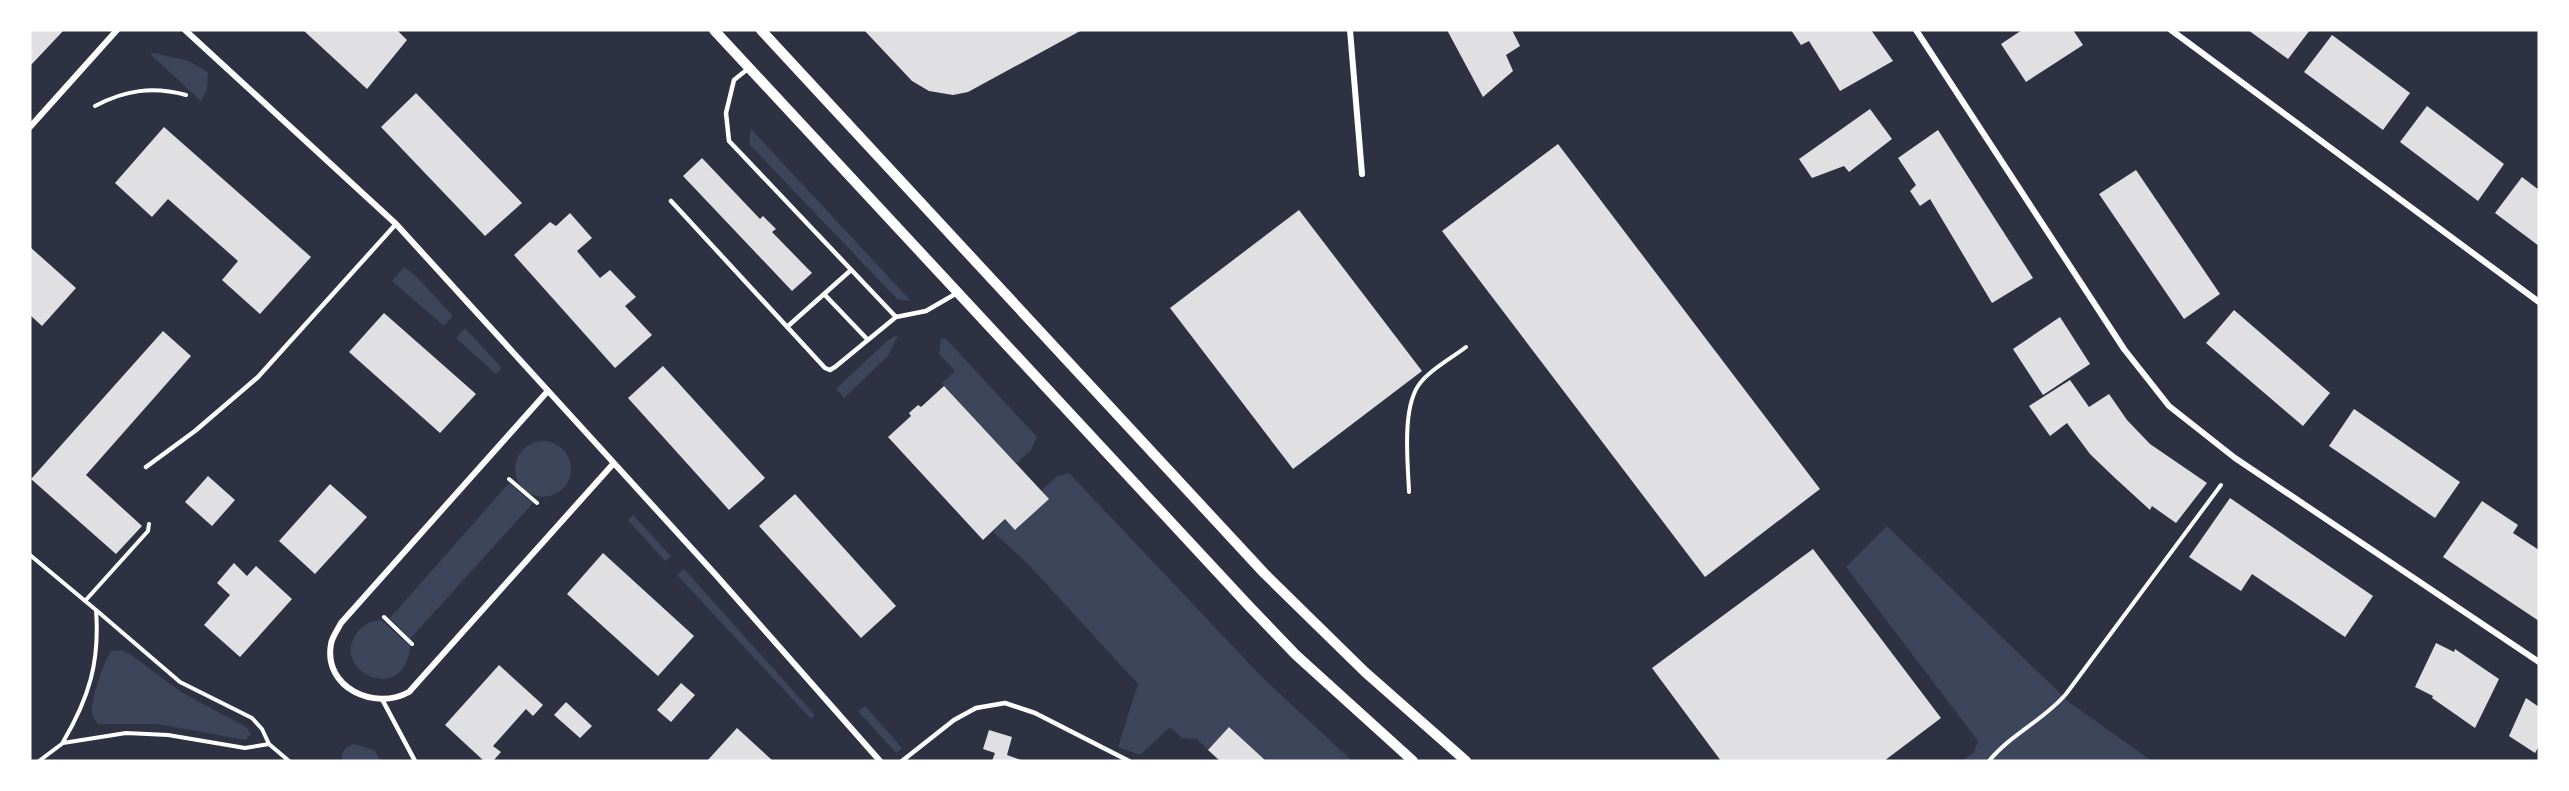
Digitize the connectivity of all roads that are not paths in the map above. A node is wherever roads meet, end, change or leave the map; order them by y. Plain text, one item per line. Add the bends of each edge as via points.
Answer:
1 (117, 30) edge
2 (185, 30) edge
3 (714, 30) edge
4 (761, 30) edge
5 (1350, 30) edge
6 (1916, 30) edge
7 (2171, 30) edge
8 (749, 68) junction
9 (30, 127) edge
10 (1362, 174) dead end
11 (671, 201) dead end
12 (396, 224) junction
13 (851, 270) junction
14 (957, 293) junction
15 (824, 294) junction
16 (2539, 302) edge
17 (896, 318) junction
18 (787, 327) junction
19 (867, 339) junction
20 (547, 392) junction
21 (613, 464) junction
22 (146, 468) dead end
23 (2539, 662) edge
24 (383, 701) junction
25 (873, 753) junction
26 (415, 761) edge
27 (870, 761) edge
28 (880, 761) edge
29 (902, 761) edge
30 (1129, 761) edge
31 (1413, 761) edge
32 (1466, 761) edge

1 - 9 street
2 - 12 street
3 - 8 street
4 - 32 street via 1264,573 1365,672
5 - 10 street
6 - 23 street via 2124,349 2169,406 2235,458
7 - 16 street
8 - 13 lane via 734,80 726,113 729,141
8 - 14 street
11 - 18 lane
12 - 20 street
12 - 22 lane via 258,377
13 - 15 lane
13 - 17 lane
14 - 17 lane via 926,311
14 - 31 street via 1296,656
15 - 18 lane
15 - 19 lane
17 - 19 lane
18 - 19 lane via 830,370
20 - 21 street
20 - 24 street via 341,622 331,642 330,661 336,674 356,692
21 - 24 street via 409,693
21 - 25 street
24 - 26 lane
25 - 27 street
25 - 28 street
29 - 30 lane via 954,720 976,708 1005,703 1035,713

